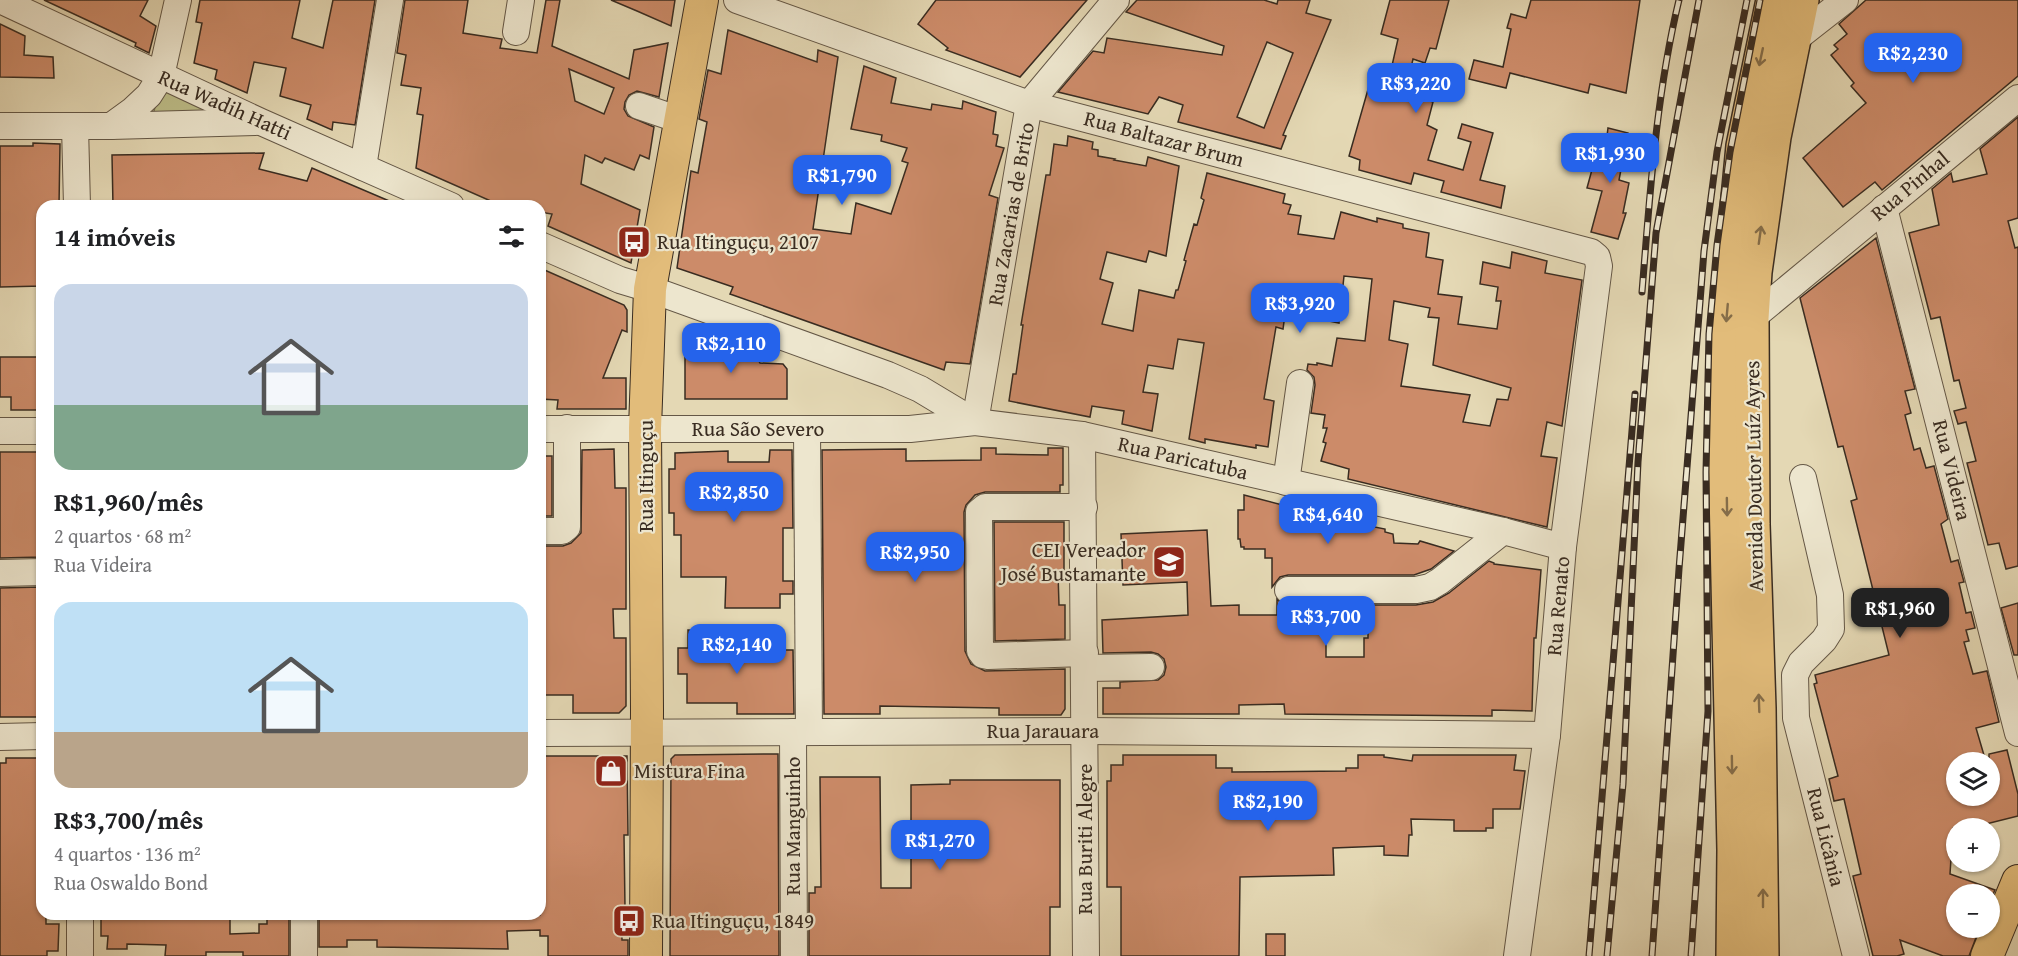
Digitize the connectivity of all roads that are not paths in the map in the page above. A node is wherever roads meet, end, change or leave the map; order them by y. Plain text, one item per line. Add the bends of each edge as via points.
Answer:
1 (0, 0) edge
2 (178, 0) edge
3 (390, 0) edge
4 (521, 0) edge
5 (702, 0) edge
6 (737, 0) edge
7 (1116, 0) edge
8 (1773, 0) edge
9 (1802, 0) edge
10 (1845, 0) edge
11 (516, 32) dead end
12 (1794, 40) junction
13 (161, 76) junction
14 (2018, 98) edge
15 (1029, 104) junction
16 (639, 106) dead end
17 (680, 120) junction
18 (261, 122) junction
19 (0, 126) edge
20 (75, 126) junction
21 (111, 126) junction
22 (363, 166) junction
23 (77, 200) edge
24 (439, 200) edge
25 (1884, 208) junction
26 (546, 248) edge
27 (1597, 257) joint
28 (1755, 272) junction
29 (1803, 275) junction
30 (650, 289) junction
31 (1752, 318) junction
32 (1300, 382) dead end
33 (975, 422) junction
34 (567, 428) junction
35 (645, 428) junction
36 (546, 429) edge
37 (807, 429) junction
38 (36, 431) edge
39 (0, 432) edge
40 (1082, 435) junction
41 (1803, 478) dead end
42 (1286, 482) junction
43 (1084, 507) junction
44 (546, 531) edge
45 (1503, 531) junction
46 (1563, 547) junction
47 (36, 572) edge
48 (0, 573) edge
49 (1288, 590) dead end
50 (1085, 661) junction
51 (1151, 667) dead end
52 (1084, 731) junction
53 (801, 732) junction
54 (647, 733) junction
55 (2018, 733) edge
56 (546, 734) edge
57 (1547, 735) junction
58 (0, 736) edge
59 (36, 736) edge
60 (2018, 881) edge
61 (80, 920) edge
62 (303, 920) edge
63 (80, 956) edge
64 (304, 956) edge
65 (646, 956) edge
66 (794, 956) edge
67 (1086, 956) edge
68 (1517, 956) edge
69 (1733, 956) edge
70 (1762, 956) edge
71 (1856, 956) edge
72 (1987, 956) edge

1 - 13 street, Rua Wadih Hatti
2 - 13 street
3 - 22 street
4 - 11 street
5 - 17 main road, Rua Itinguçu
6 - 15 street, Rua Baltazar Brum
7 - 15 street, Rua Zacarias de Brito
8 -> 69 highway, Avenida Doutor Luíz Ayres via 1743,146 1726,326
9 - 12 highway, Avenida Doutor Luíz Ayres
10 - 12 street
28 -> 12 highway, Avenida Doutor Luíz Ayres via 1774,137
13 - 18 street, Rua Wadih Hatti
13 - 21 street via 148,95
14 - 25 street, Rua Pinhal
15 - 27 street, Rua Baltazar Brum via 1591,252
15 - 33 street, Rua Zacarias de Brito
16 - 17 street
17 - 30 main road, Rua Itinguçu
18 - 21 street
18 - 22 street, Rua Wadih Hatti
19 - 20 street
20 - 21 street
20 - 23 street
22 - 24 street, Rua Wadih Hatti
25 - 29 street, Rua Pinhal
25 - 55 street, Rua Videira
26 - 30 street
27 - 46 street, Rua Renato via 1599,266
28 - 29 street
28 - 31 highway, Avenida Doutor Luíz Ayres
29 - 31 street, Rua Pinhal
30 - 33 street via 888,375
30 - 35 main road, Rua Itinguçu
70 -> 31 highway, Avenida Doutor Luíz Ayres
32 - 42 street
33 - 37 street, Rua São Severo via 910,429
33 - 40 street, Rua Paricatuba
34 - 35 street, Rua São Severo
34 - 36 street, Rua São Severo
34 - 44 street via 567,527
35 - 37 street, Rua São Severo
35 - 54 main road, Rua Itinguçu
37 - 53 street, Rua Manguinho
38 - 39 street
40 - 42 street, Rua Paricatuba
40 - 43 street, Rua Buriti Alegre
41 - 71 street, Rua Licânia via 1830,595 1831,629 1795,675 1796,718
42 - 45 street, Rua Paricatuba
43 - 50 street, Rua Buriti Alegre
43 - 50 street via 985,507 979,512 980,651 988,656
45 - 46 street, Rua Paricatuba
45 - 49 street via 1430,587
46 - 57 street, Rua Renato
47 - 48 street
50 - 51 street
50 - 52 street, Rua Buriti Alegre
52 - 53 street, Rua Jarauara
52 - 57 street, Rua Jarauara
52 - 67 street, Rua Buriti Alegre
53 - 54 street, Rua Jarauara
53 - 66 street, Rua Manguinho
54 - 56 street, Rua Jarauara
54 - 65 main road, Rua Itinguçu
57 - 68 street, Rua Renato
58 - 59 street
60 - 72 main road
61 - 63 street
62 - 64 street

